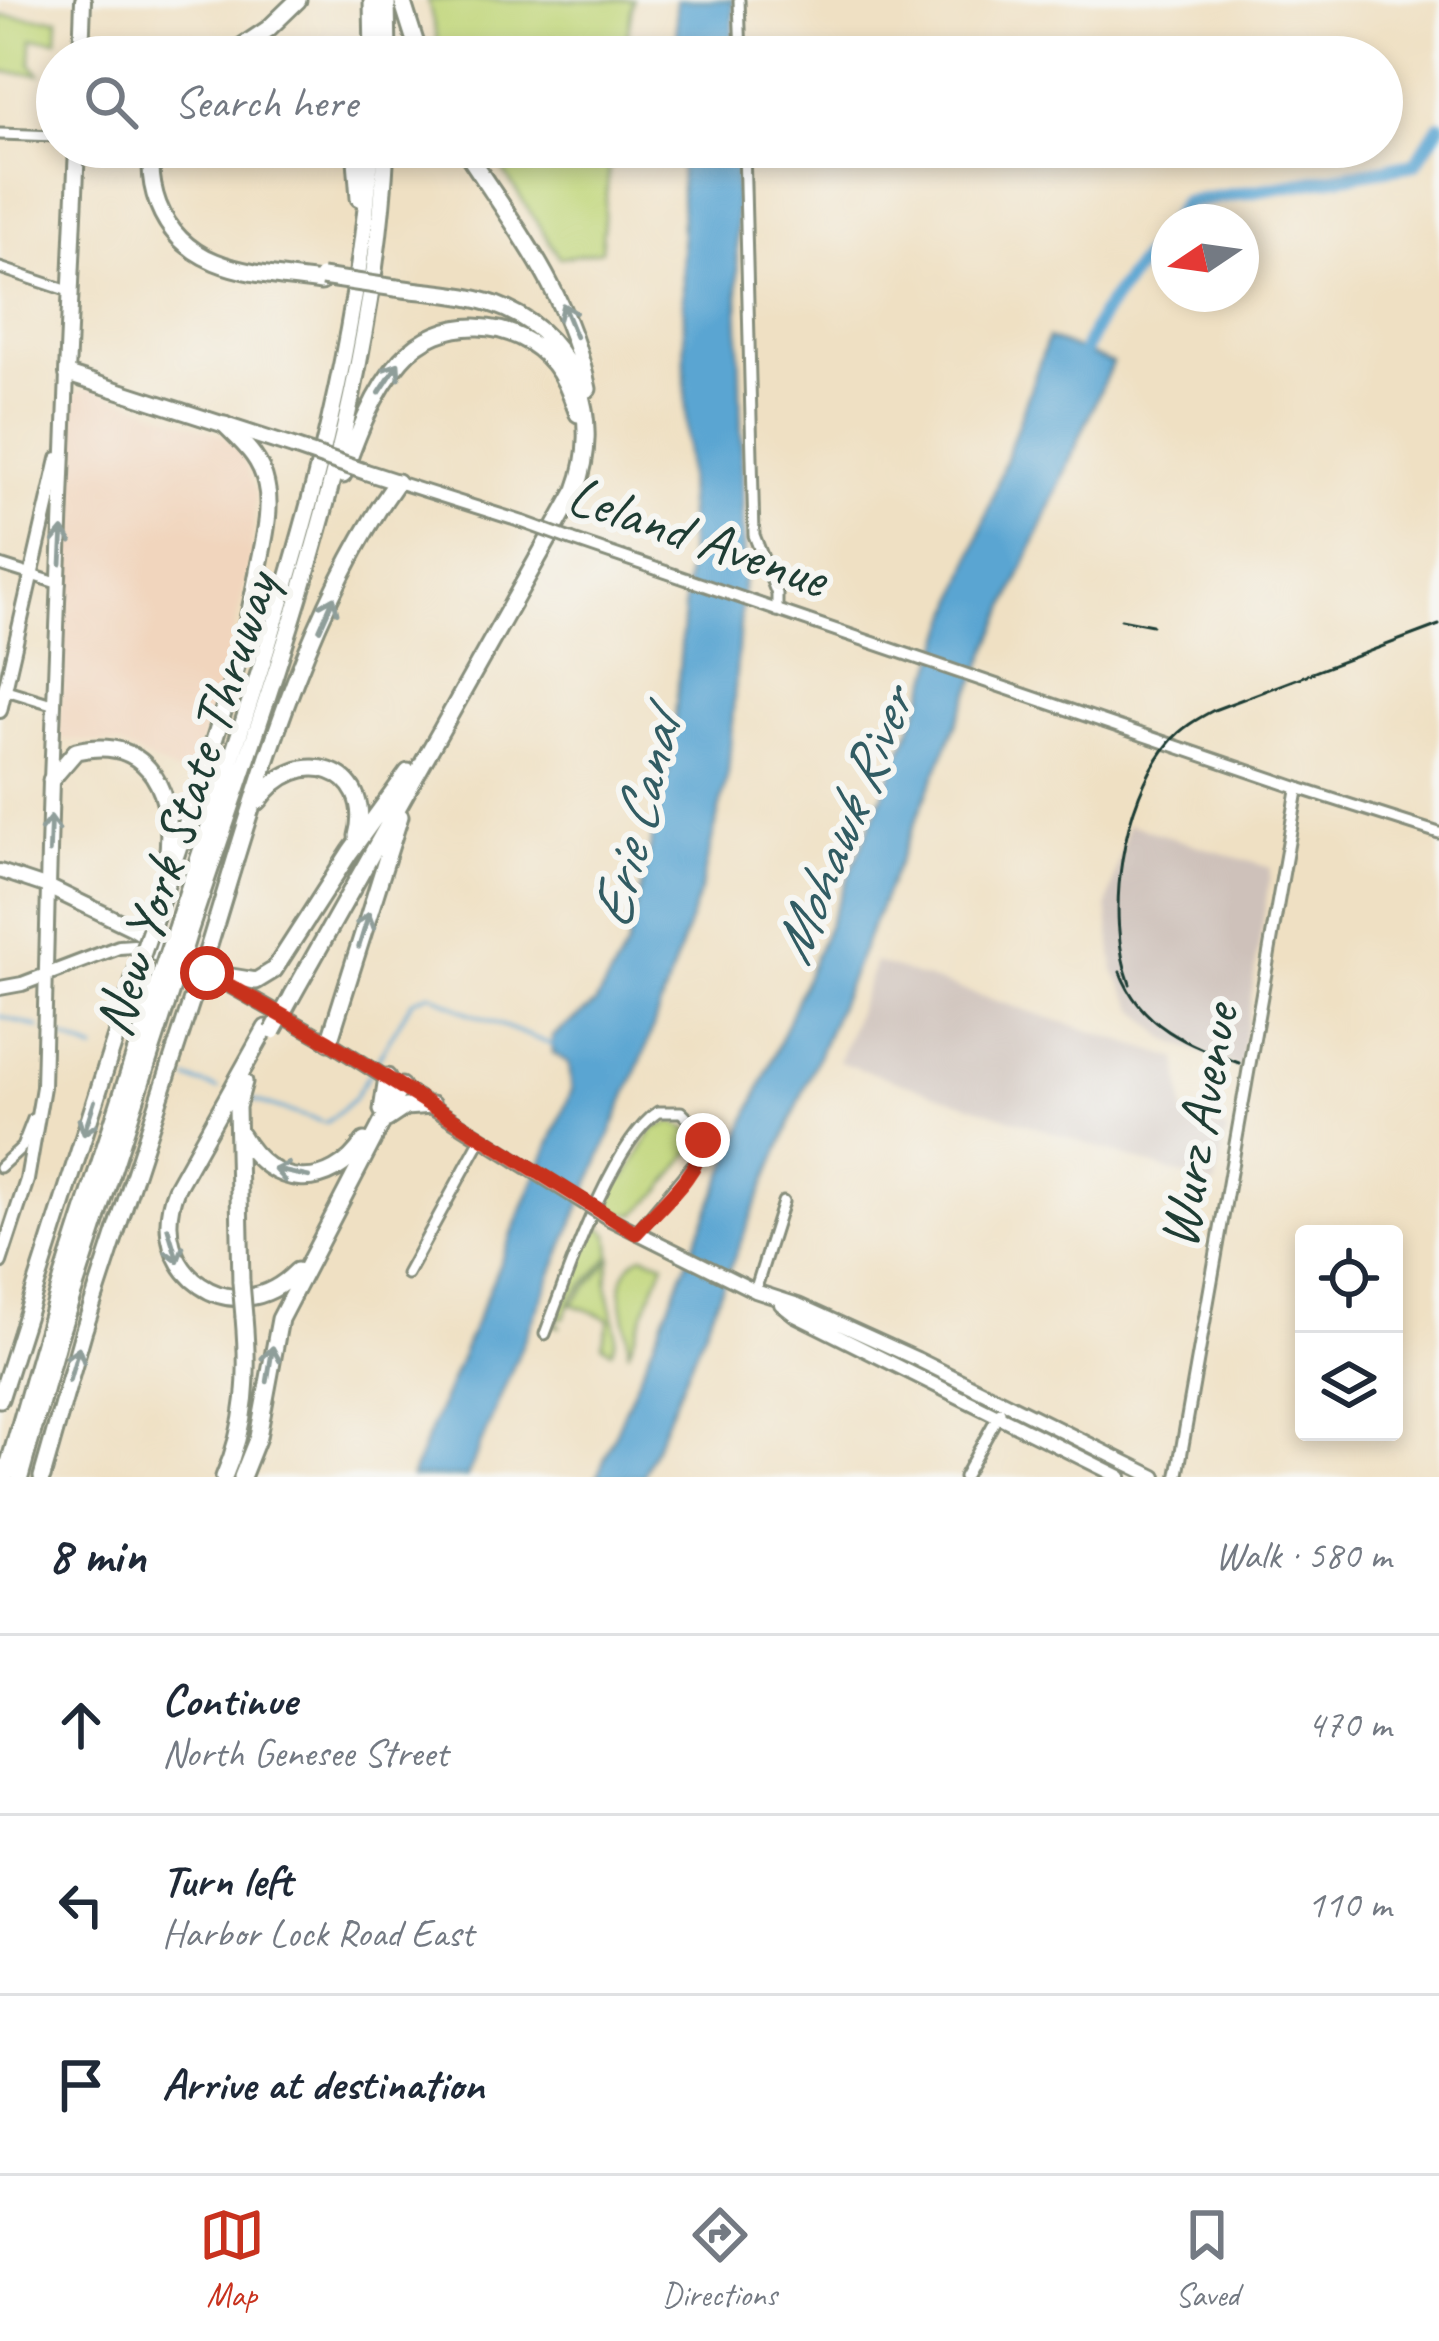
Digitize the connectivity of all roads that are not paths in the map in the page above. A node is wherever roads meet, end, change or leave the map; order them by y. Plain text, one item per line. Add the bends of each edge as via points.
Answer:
1 (83, 0) edge
2 (298, 0) edge
3 (372, 0) edge
4 (387, 0) edge
5 (402, 0) edge
6 (739, 0) edge
7 (82, 36) edge
8 (256, 36) edge
9 (373, 36) edge
10 (388, 36) edge
11 (413, 36) edge
12 (740, 36) edge
13 (0, 134) edge
14 (36, 135) edge
15 (76, 168) edge
16 (156, 168) edge
17 (356, 168) edge
18 (369, 168) edge
19 (384, 168) edge
20 (477, 168) edge
21 (745, 168) edge
22 (0, 268) edge
23 (358, 273) junction
24 (70, 291) junction
25 (67, 374) junction
26 (225, 425) junction
27 (584, 427) junction
28 (264, 437) junction
29 (259, 463) junction
30 (397, 482) junction
31 (310, 562) junction
32 (0, 565) edge
33 (33, 576) junction
34 (60, 584) junction
35 (777, 611) junction
36 (3, 689) edge
37 (56, 705) junction
38 (0, 711) edge
39 (420, 755) junction
40 (416, 774) junction
41 (51, 780) junction
42 (1298, 788) junction
43 (251, 814) junction
44 (1439, 832) edge
45 (350, 852) junction
46 (0, 872) edge
47 (48, 887) junction
48 (158, 907) junction
49 (182, 933) junction
50 (46, 975) junction
51 (212, 976) junction
52 (167, 979) junction
53 (0, 988) edge
54 (289, 995) junction
55 (270, 1029) junction
56 (329, 1042) junction
57 (389, 1079) junction
58 (43, 1088) junction
59 (432, 1106) junction
60 (385, 1121) junction
61 (238, 1130) junction
62 (482, 1137) junction
63 (0, 1167) edge
64 (783, 1202) dead end
65 (636, 1233) junction
66 (311, 1256) junction
67 (0, 1262) edge
68 (407, 1274) dead end
69 (755, 1291) junction
70 (545, 1334) dead end
71 (0, 1399) edge
72 (1002, 1408) junction
73 (4, 1477) edge
74 (20, 1477) edge
75 (42, 1477) edge
76 (224, 1477) edge
77 (242, 1477) edge
78 (964, 1477) edge
79 (1120, 1477) edge
80 (1155, 1477) edge
81 (1177, 1477) edge

1 - 7 main road
2 - 8 highway
3 - 9 highway
4 - 10 highway
5 - 11 highway
6 - 12 street
13 - 14 street
15 - 24 main road
16 - 27 highway, bridge via 171,221 195,247 230,264 484,301 524,318 572,371
17 - 23 highway
18 - 23 highway, New York State Thruway
19 - 31 highway, New York State Thruway via 357,378
27 -> 20 highway via 589,391 569,317
21 - 35 street via 754,535
22 - 24 street
23 - 49 highway, New York State Thruway via 305,524
24 - 25 main road
25 - 26 main road, Leland Avenue
25 - 33 main road via 58,464
34 -> 25 main road
26 - 28 main road, Leland Avenue
26 - 29 highway
31 -> 27 highway via 370,409 401,359 423,341 473,326 534,345 558,368
27 - 39 highway via 568,486
27 - 40 highway via 588,452 576,490
28 - 29 highway
28 - 30 main road, Leland Avenue, bridge
29 - 48 highway via 267,512 251,610
30 - 35 street, Leland Avenue, bridge
43 -> 30 highway via 339,584
31 - 49 highway, New York State Thruway
32 - 33 street
33 - 34 street
33 - 36 main road
34 - 37 main road
35 - 42 street, Leland Avenue
36 - 37 street
36 - 38 main road
37 - 41 main road
39 - 45 highway
39 - 54 highway
40 - 54 highway
56 -> 40 highway
47 -> 41 main road
41 - 48 highway via 70,755 88,748 118,751 157,779 171,824
42 - 44 street
42 - 81 street, Wurz Avenue
43 - 45 highway via 287,772 326,770 349,786 359,808
75 -> 43 highway, bridge
45 - 51 highway via 266,976
46 - 47 main road
47 - 50 main road
47 - 51 main road
48 -> 71 highway, bridge
49 - 52 highway, New York State Thruway, bridge
50 - 51 main road via 134,946
50 - 53 main road
50 - 58 main road
51 - 56 main road
52 - 73 highway, New York State Thruway via 63,1277
52 - 74 highway, New York State Thruway
54 - 55 highway, bridge
55 - 61 highway via 242,1086
55 -> 66 highway via 176,1189 168,1236 192,1279 237,1298 282,1286
56 - 57 main road
57 - 59 main road
57 - 60 highway
57 -> 61 highway via 374,1126 354,1156 326,1174 277,1172
58 - 63 street via 22,1147
58 - 67 main road via 27,1180
59 - 60 highway via 405,1107
59 - 62 main road
60 - 66 highway
61 - 76 highway, bridge via 247,1396
62 - 65 main road, bridge
62 - 68 street
64 - 69 street
65 - 69 main road
65 - 70 street via 700,1156 703,1140 689,1118 668,1110 648,1119 598,1202
77 -> 66 highway via 258,1437 280,1319
69 - 72 main road
72 - 78 street
72 - 79 main road
72 - 80 main road

